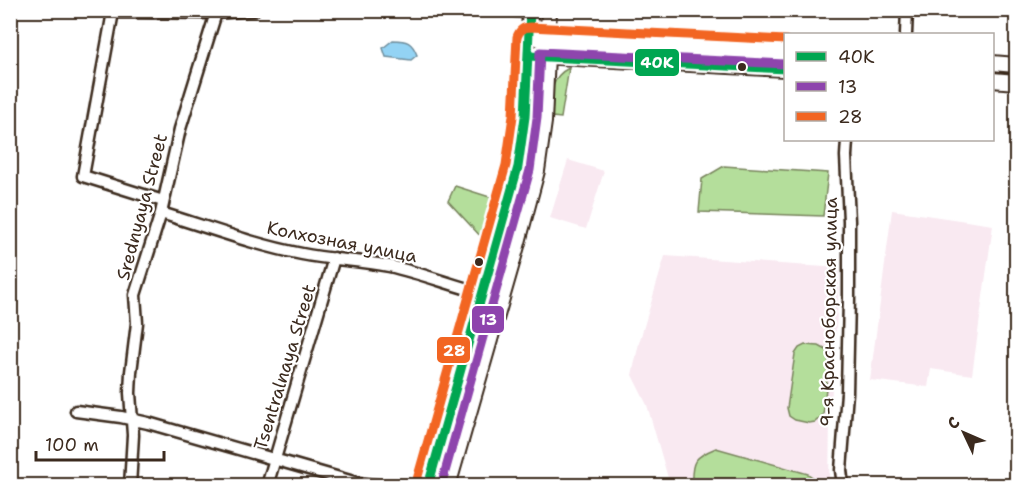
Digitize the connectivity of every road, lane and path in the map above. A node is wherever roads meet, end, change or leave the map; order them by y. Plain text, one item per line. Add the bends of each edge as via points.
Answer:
1 (254, 10) edge
2 (508, 10) edge
3 (549, 10) edge
4 (907, 10) edge
5 (530, 11) edge
6 (113, 12) edge
7 (216, 13) junction
8 (906, 33) edge
9 (529, 39) junction
10 (548, 40) junction
11 (784, 52) edge
12 (528, 56) junction
13 (547, 56) junction
14 (994, 63) edge
15 (1017, 65) edge
16 (784, 69) edge
17 (994, 80) edge
18 (1017, 82) edge
19 (847, 141) edge
20 (163, 201) junction
21 (161, 213) junction
22 (334, 258) junction
23 (482, 293) junction
24 (76, 411) dead end
25 (132, 419) junction
26 (275, 460) junction
27 (130, 486) edge
28 (267, 486) edge
29 (382, 486) edge
30 (428, 486) edge
31 (448, 486) edge
32 (843, 486) edge

1 - 7 street
2 - 5 street
3 - 10 main road
4 - 8 street
5 - 9 main road
6 - 7 street
6 - 20 street via 83,176
7 - 20 street, Srednyaya Street via 180,129
9 - 10 main road
9 - 12 main road
10 - 11 main road
10 - 13 main road
12 - 13 main road
12 - 23 main road via 518,167
13 - 16 main road
13 - 31 main road via 537,171
14 - 15 main road
17 - 18 main road
19 - 32 street, 9-я Красноборская улица via 849,298
20 - 21 street, Srednyaya Street
21 - 22 street, Колхозная улица via 279,249
21 - 25 street, Srednyaya Street via 135,295
22 - 23 street, Колхозная улица via 391,266
22 - 26 street, Tsentralnaya Street
23 - 30 main road
24 - 25 street
25 - 26 street
25 - 27 street, Srednyaya Street
26 - 28 street, Tsentralnaya Street
26 - 29 street

